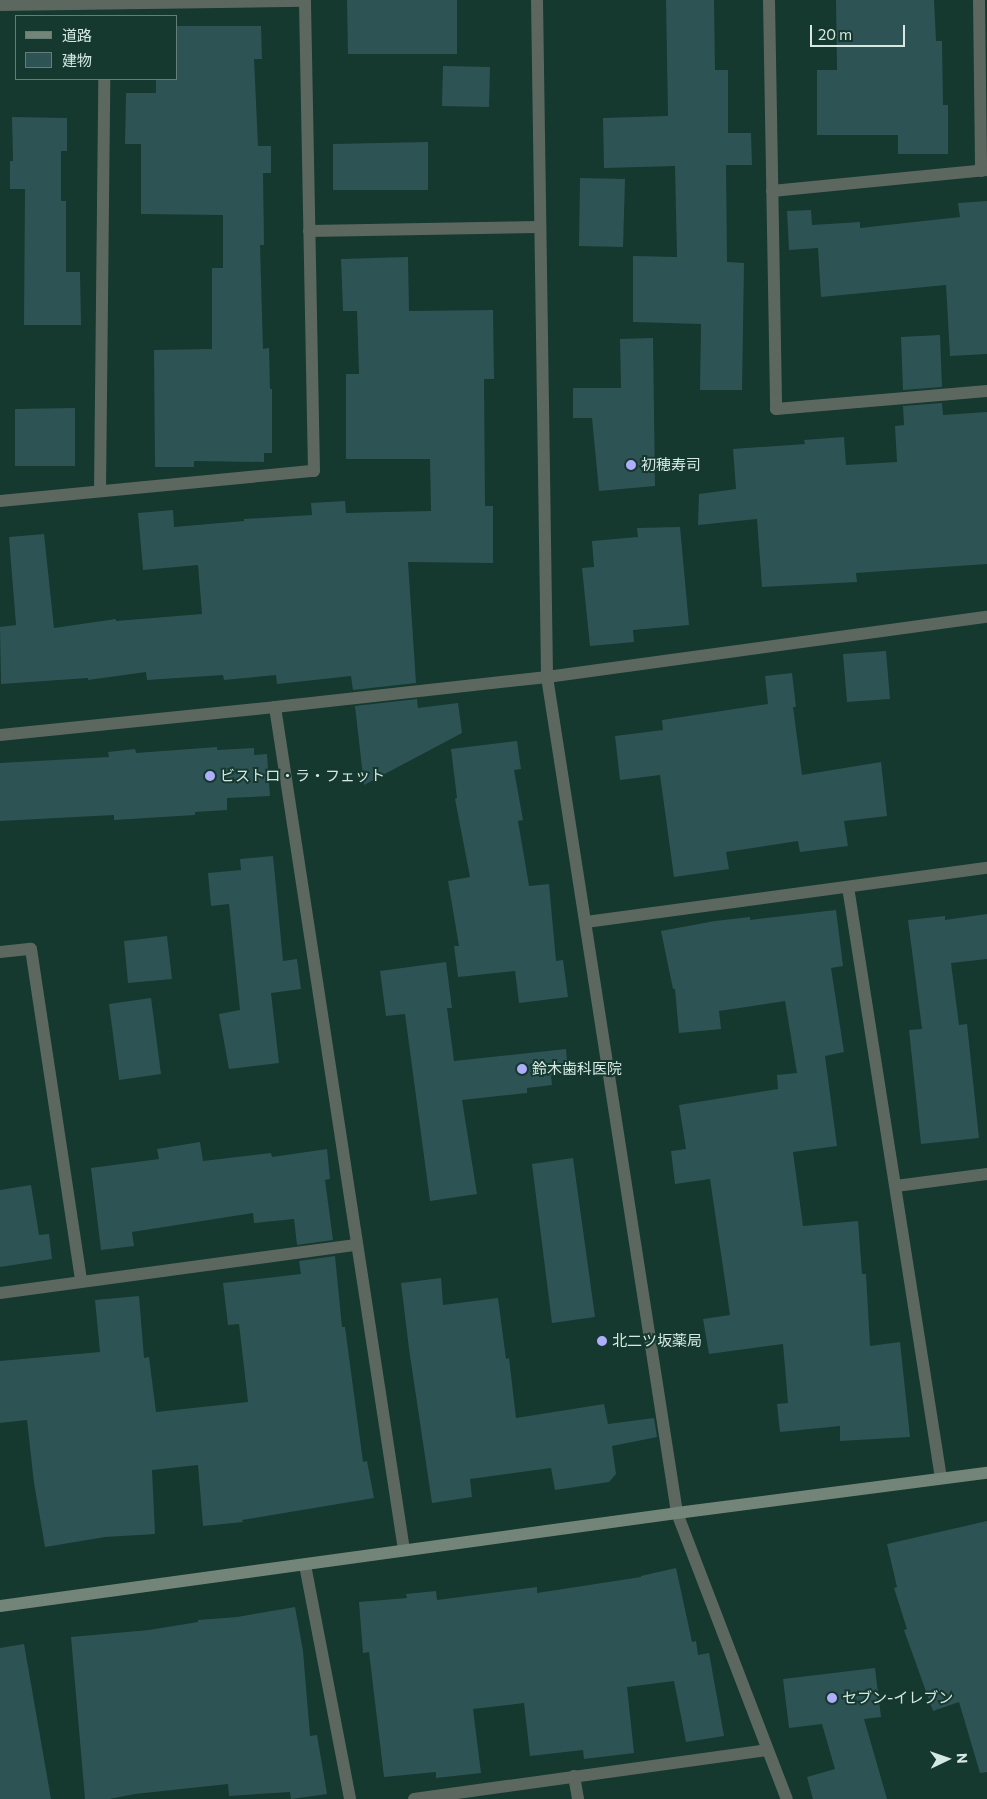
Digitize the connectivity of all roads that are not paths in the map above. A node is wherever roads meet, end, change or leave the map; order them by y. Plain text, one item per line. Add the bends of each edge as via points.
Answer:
1 (537, 0) edge
2 (769, 0) edge
3 (979, 0) edge
4 (305, 1) edge
5 (0, 5) edge
6 (105, 10) edge
7 (104, 80) edge
8 (984, 170) edge
9 (772, 190) junction
10 (539, 227) junction
11 (309, 231) junction
12 (987, 391) edge
13 (100, 491) junction
14 (0, 501) edge
15 (987, 617) edge
16 (547, 677) junction
17 (275, 707) junction
18 (0, 735) edge
19 (987, 868) edge
20 (848, 887) junction
21 (586, 922) junction
22 (0, 952) edge
23 (987, 1174) edge
24 (896, 1186) junction
25 (356, 1246) junction
26 (81, 1281) junction
27 (0, 1293) edge
28 (987, 1473) edge
29 (941, 1478) junction
30 (677, 1513) junction
31 (404, 1550) junction
32 (305, 1565) junction
33 (0, 1606) edge
34 (767, 1750) junction
35 (574, 1776) junction
36 (350, 1799) edge
37 (414, 1799) edge
38 (578, 1799) edge
39 (787, 1799) edge

1 - 10 street
2 - 9 street
3 - 8 street
4 - 6 street
4 - 11 street
5 - 6 street
7 - 13 street
8 - 9 street
9 - 12 street via 776,409
10 - 11 street
10 - 16 street
11 - 13 street via 314,471
13 - 14 street
15 - 16 street
16 - 17 street
16 - 21 street
17 - 18 street
17 - 25 street
19 - 20 street
20 - 21 street
20 - 24 street
21 - 30 street
22 - 26 street via 31,949
23 - 24 street
24 - 29 street
25 - 26 street
25 - 31 street
26 - 27 street
28 - 29 street
29 - 30 street
30 - 31 street
30 - 34 street
31 - 32 street
32 - 33 street
32 - 36 street
34 - 35 street
34 - 39 street
35 - 37 street
35 - 38 street

